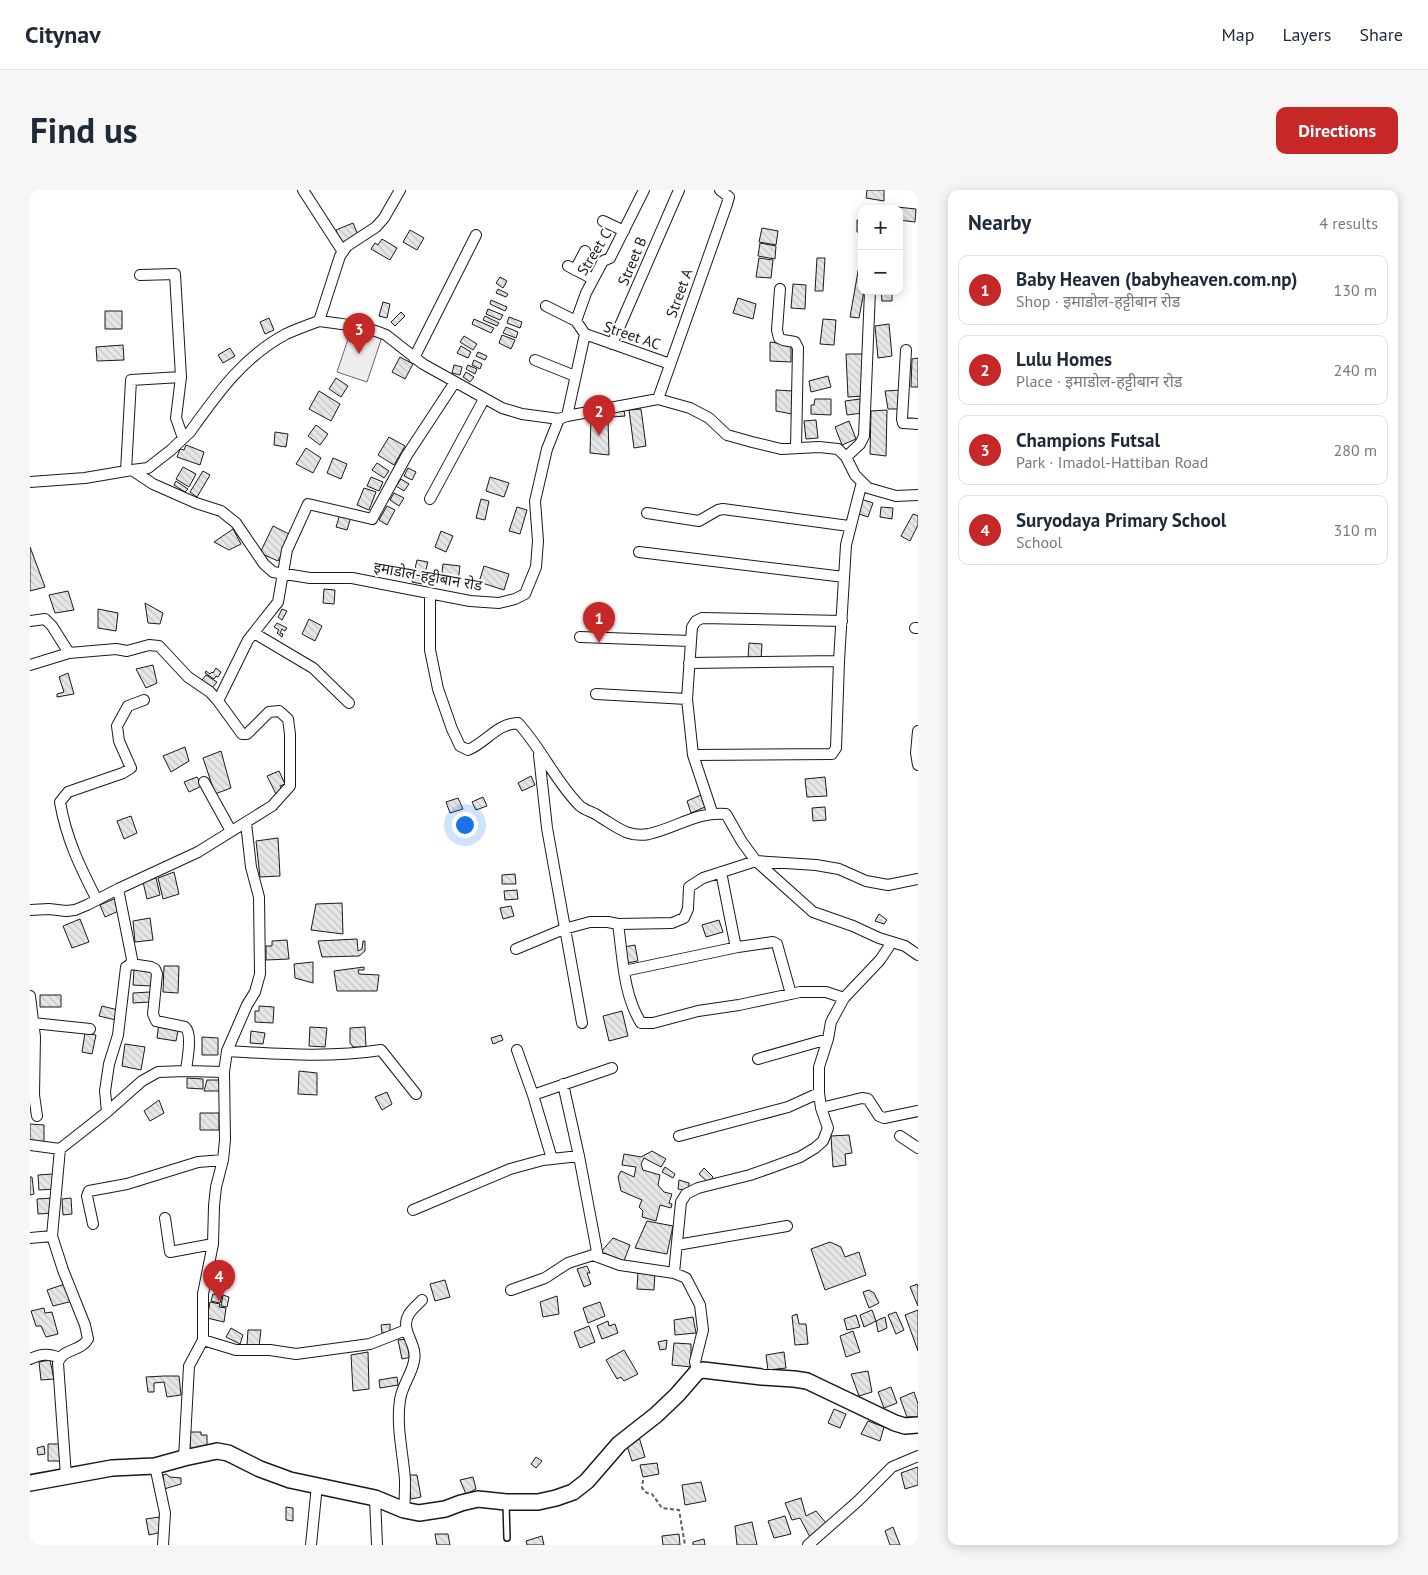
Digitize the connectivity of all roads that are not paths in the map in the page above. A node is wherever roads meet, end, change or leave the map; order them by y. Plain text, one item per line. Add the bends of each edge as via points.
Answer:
1 (303, 190) edge
2 (400, 190) edge
3 (644, 190) edge
4 (679, 190) edge
5 (720, 190) edge
6 (603, 221) dead end
7 (624, 231) junction
8 (476, 235) dead end
9 (585, 251) dead end
10 (342, 252) junction
11 (140, 275) dead end
12 (593, 279) junction
13 (780, 289) dead end
14 (870, 295) edge
15 (546, 306) dead end
16 (319, 321) junction
17 (576, 321) junction
18 (585, 334) junction
19 (612, 344) junction
20 (906, 350) dead end
21 (414, 358) junction
22 (536, 360) dead end
23 (670, 364) junction
24 (575, 376) junction
25 (181, 377) junction
26 (455, 382) junction
27 (484, 399) junction
28 (658, 399) junction
29 (563, 418) junction
30 (918, 424) edge
31 (184, 438) junction
32 (796, 448) junction
33 (846, 457) junction
34 (129, 470) junction
35 (30, 482) edge
36 (862, 482) junction
37 (918, 495) edge
38 (430, 499) dead end
39 (647, 513) dead end
40 (850, 526) junction
41 (639, 552) dead end
42 (282, 574) junction
43 (844, 576) junction
44 (430, 593) junction
45 (842, 621) junction
46 (30, 622) edge
47 (254, 633) junction
48 (580, 637) dead end
49 (690, 641) junction
50 (68, 653) junction
51 (839, 661) junction
52 (689, 663) junction
53 (30, 666) edge
54 (596, 694) dead end
55 (686, 699) junction
56 (144, 700) dead end
57 (218, 701) junction
58 (350, 704) dead end
59 (918, 731) edge
60 (539, 751) junction
61 (693, 755) junction
62 (918, 765) edge
63 (204, 782) dead end
64 (712, 812) junction
65 (246, 823) junction
66 (230, 831) junction
67 (756, 861) junction
68 (721, 872) junction
69 (918, 879) edge
70 (118, 889) junction
71 (97, 900) junction
72 (30, 910) edge
73 (618, 924) junction
74 (564, 928) junction
75 (892, 942) junction
76 (738, 947) junction
77 (516, 949) dead end
78 (918, 955) edge
79 (131, 964) junction
80 (624, 971) junction
81 (791, 994) junction
82 (30, 996) edge
83 (844, 998) junction
84 (33, 1023) junction
85 (582, 1023) dead end
86 (90, 1029) dead end
87 (828, 1039) junction
88 (517, 1050) dead end
89 (227, 1051) junction
90 (758, 1059) dead end
91 (612, 1068) dead end
92 (186, 1071) junction
93 (224, 1072) junction
94 (563, 1084) junction
95 (416, 1094) dead end
96 (819, 1094) junction
97 (533, 1095) junction
98 (821, 1108) junction
99 (918, 1111) edge
100 (108, 1112) junction
101 (37, 1116) dead end
102 (679, 1136) dead end
103 (900, 1136) dead end
104 (30, 1145) edge
105 (918, 1148) edge
106 (60, 1150) junction
107 (580, 1156) junction
108 (552, 1159) junction
109 (223, 1160) junction
110 (413, 1210) dead end
111 (165, 1218) dead end
112 (93, 1224) dead end
113 (787, 1226) dead end
114 (52, 1236) junction
115 (30, 1238) edge
116 (213, 1244) junction
117 (677, 1245) junction
118 (598, 1257) junction
119 (674, 1272) junction
120 (511, 1290) dead end
121 (422, 1300) dead end
122 (406, 1330) junction
123 (203, 1340) junction
124 (60, 1358) junction
125 (30, 1359) edge
126 (697, 1372) junction
127 (918, 1425) edge
128 (918, 1456) edge
129 (184, 1458) junction
130 (155, 1466) junction
131 (66, 1476) junction
132 (30, 1483) edge
133 (316, 1485) junction
134 (375, 1498) junction
135 (506, 1502) junction
136 (404, 1510) junction
137 (507, 1538) dead end
138 (163, 1545) edge
139 (311, 1545) edge
140 (378, 1545) edge
141 (808, 1545) edge

1 - 10 street
2 - 10 street via 376,227
3 - 7 street, Street C
4 - 19 street, Street B
5 - 23 street, Street A via 729,197
6 - 7 street
7 - 12 street, Street C via 610,258 603,261
8 - 21 street
9 - 12 street via 572,268
10 - 16 street
11 - 25 street via 175,274
12 - 17 street, Street C
13 - 32 street via 779,338 795,342 798,348
14 - 33 street via 864,436
15 - 17 street
16 - 21 street via 369,328 386,335
16 - 31 street via 287,334 243,365
17 - 18 street
18 - 19 street, Street AC
18 - 24 street
19 - 23 street, Street AC
20 - 30 street via 902,419 906,424
21 - 26 street
22 - 24 street
23 - 28 street, Street A
24 - 29 street
25 - 31 street via 176,418
25 - 34 street via 131,380
26 - 27 street
26 - 42 street via 407,455 372,519 308,504 287,550
27 - 29 street via 522,414
27 - 38 street
28 - 29 street
28 - 32 street via 703,414 727,435 781,449
29 - 44 street, इमाडोल-हट्टीबान रोड via 547,449 535,501 536,567 525,594 499,602 470,602
31 - 34 street via 148,468
32 - 33 street via 838,449
33 - 36 street
34 - 35 street via 85,478
34 - 42 street, इमाडोल-हट्टीबान रोड via 153,484 221,511 236,523 264,564 273,572
36 - 37 street via 868,488 896,496
36 - 40 street
39 - 40 street via 699,521 723,509
40 - 43 street
41 - 43 street
42 - 44 street, इमाडोल-हट्टीबान रोड via 352,578
42 - 47 street via 278,602
43 - 45 street
44 - 60 street via 430,650 438,689 460,746 468,750 479,746 493,732 507,724 518,723
45 - 49 street via 702,618 692,627
45 - 51 street
46 - 50 street via 45,619
47 - 57 street
47 - 58 street via 313,668
48 - 49 street
49 - 52 street
50 - 53 street
50 - 57 street via 127,651 149,645 159,646 188,677
51 - 52 street
51 - 61 street via 836,748 832,754
52 - 55 street
54 - 55 street
55 - 61 street
56 - 71 street via 128,706 116,726 131,768 123,774 68,792 60,802 78,862
57 - 65 street via 242,734 247,734 269,712 279,711 288,719 290,786 272,806
59 - 62 street
60 - 64 street via 557,779 582,807 631,834 648,834
60 - 74 street via 547,828
61 - 64 street
63 - 66 street
64 - 67 street via 726,814
65 - 66 street
65 - 89 street via 251,867 259,897 260,974
66 - 70 street via 198,852
67 - 68 street
67 - 69 street via 839,869 866,881 888,885
67 - 75 street via 812,912
68 - 73 street via 689,887 688,909 684,918 672,923
68 - 76 street
70 - 71 street
70 - 79 street
71 - 72 street via 75,910
73 - 74 street via 590,922
73 - 80 street
74 - 77 street
74 - 85 street
75 - 78 street
75 - 83 street via 880,960
76 - 80 street
76 - 81 street via 777,944
79 - 92 street via 151,967 157,974 153,1014 156,1021 188,1030
79 - 100 street via 126,967 118,1035 109,1064 105,1091
80 - 81 street via 634,1011 641,1023
81 - 83 street via 826,992
82 - 84 street
83 - 87 street via 831,1022
84 - 86 street
84 - 101 street
87 - 90 street
87 - 96 street via 819,1067
88 - 97 street
89 - 93 street
89 - 95 street via 320,1055 381,1050
91 - 94 street
92 - 93 street
92 - 100 street via 158,1072 142,1081
93 - 109 street
94 - 97 street
94 - 107 street
96 - 98 street
96 - 102 street via 788,1107
97 - 108 street
98 - 99 street via 862,1098 868,1099 879,1116 884,1118
98 - 117 street via 828,1128 823,1141 815,1148 770,1168 686,1194 681,1202
100 - 106 street
103 - 105 street
104 - 106 street
106 - 114 street
107 - 108 street
107 - 118 street
108 - 110 street via 510,1170
109 - 112 street via 198,1162 127,1184 89,1191 87,1196
109 - 116 street via 216,1187
111 - 116 street via 170,1252
113 - 117 street
114 - 115 street
114 - 124 street via 88,1339 82,1347
116 - 123 street via 203,1294
117 - 119 street
118 - 119 street via 620,1265
118 - 120 street via 593,1255 568,1263 545,1278
119 - 126 street via 686,1278 700,1305 704,1330 695,1362
121 - 122 street via 410,1313
122 - 123 street via 370,1344 296,1354 236,1350
122 - 136 street via 415,1350 400,1402
123 - 129 street via 189,1366
124 - 125 street via 41,1354
124 - 131 street
126 - 127 street via 711,1370 807,1381 905,1426
126 - 135 street via 677,1395 619,1444 573,1492 538,1502
128 - 141 street via 892,1467
129 - 130 street
129 - 133 street via 208,1452 228,1453 290,1480
130 - 131 street via 112,1468
130 - 138 street via 165,1513
131 - 132 street
133 - 134 street
133 - 139 street
134 - 136 street
134 - 140 street
135 - 136 street via 478,1499 430,1512
135 - 137 lane

